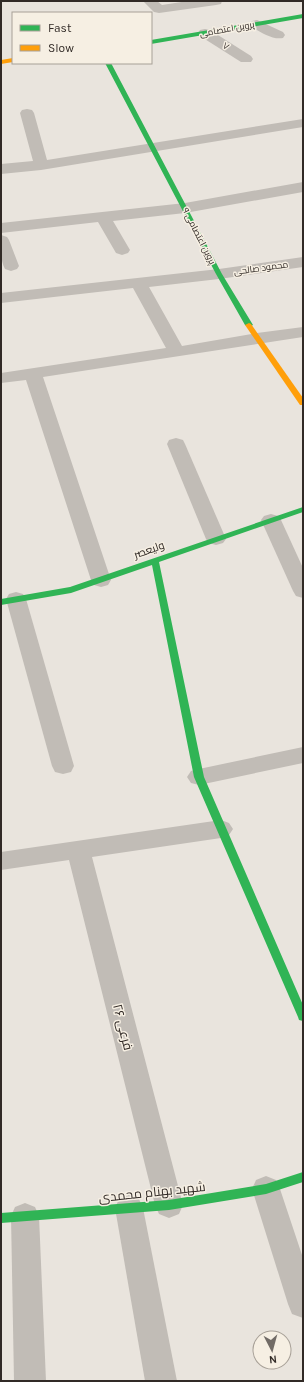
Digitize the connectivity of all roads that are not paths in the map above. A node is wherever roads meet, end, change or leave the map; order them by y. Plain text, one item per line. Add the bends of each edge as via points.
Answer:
1 (149, 1) edge
2 (216, 1) edge
3 (303, 16) edge
4 (257, 24) junction
5 (205, 33) junction
6 (278, 35) dead end
7 (152, 42) edge
8 (246, 59) dead end
9 (12, 60) edge
10 (1, 62) edge
11 (109, 64) edge
12 (27, 113) dead end
13 (303, 123) edge
14 (153, 147) junction
15 (41, 165) junction
16 (1, 169) edge
17 (303, 188) edge
18 (185, 208) junction
19 (103, 217) junction
20 (1, 228) edge
21 (1, 240) edge
22 (122, 250) dead end
23 (303, 262) edge
24 (10, 266) dead end
25 (218, 274) junction
26 (138, 282) junction
27 (1, 298) edge
28 (303, 332) edge
29 (257, 338) junction
30 (177, 352) junction
31 (33, 374) junction
32 (1, 378) edge
33 (303, 403) edge
34 (176, 444) dead end
35 (303, 509) edge
36 (271, 520) junction
37 (216, 539) junction
38 (155, 561) junction
39 (101, 580) junction
40 (303, 591) edge
41 (8, 601) edge
42 (303, 755) edge
43 (63, 766) dead end
44 (199, 778) junction
45 (221, 829) junction
46 (78, 850) junction
47 (1, 861) edge
48 (303, 1017) edge
49 (303, 1177) edge
50 (266, 1189) junction
51 (169, 1205) junction
52 (129, 1208) junction
53 (13, 1217) edge
54 (303, 1304) edge
55 (30, 1381) edge
56 (161, 1381) edge

1 - 2 street via 160,9
3 - 4 street, پروین اعتصامی
4 - 5 street, پروین اعتصامی
4 - 6 street
5 - 7 street, پروین اعتصامی
5 - 8 street, ۷
9 - 10 street
11 - 14 street, پروین اعتصامی ۹
12 - 15 street
13 - 14 street
14 - 15 street
14 - 18 street, پروین اعتصامی ۹
15 - 16 street
17 - 18 street
18 - 19 street
18 - 25 street, پروین اعتصامی ۹
19 - 20 street
19 - 22 street
21 - 24 street
23 - 25 street, محمود صالحی
25 - 26 street, محمود صالحی
25 - 29 street, پروین اعتصامی ۹
26 - 27 street, محمود صالحی
26 - 30 street
28 - 29 street
29 - 30 street
29 - 33 street, پروین اعتصامی ۹
30 - 31 street
31 - 32 street
31 - 39 street
34 - 37 street
35 - 36 street, ولیعصر
36 - 37 street, ولیعصر
36 - 40 street
37 - 38 street, ولیعصر
38 - 39 street, ولیعصر
38 - 44 street
39 - 41 street, ولیعصر via 72,590
41 - 43 street
42 - 44 street
44 - 45 street
45 - 46 street
45 - 48 street
46 - 47 street
46 - 51 street, فرعی ۲۶
49 - 50 street, شهید بهنام محمدی
50 - 51 street, شهید بهنام محمدی
50 - 54 street
51 - 52 street, شهید بهنام محمدی
52 - 53 street, شهید بهنام محمدی
52 - 56 street
53 - 55 street

